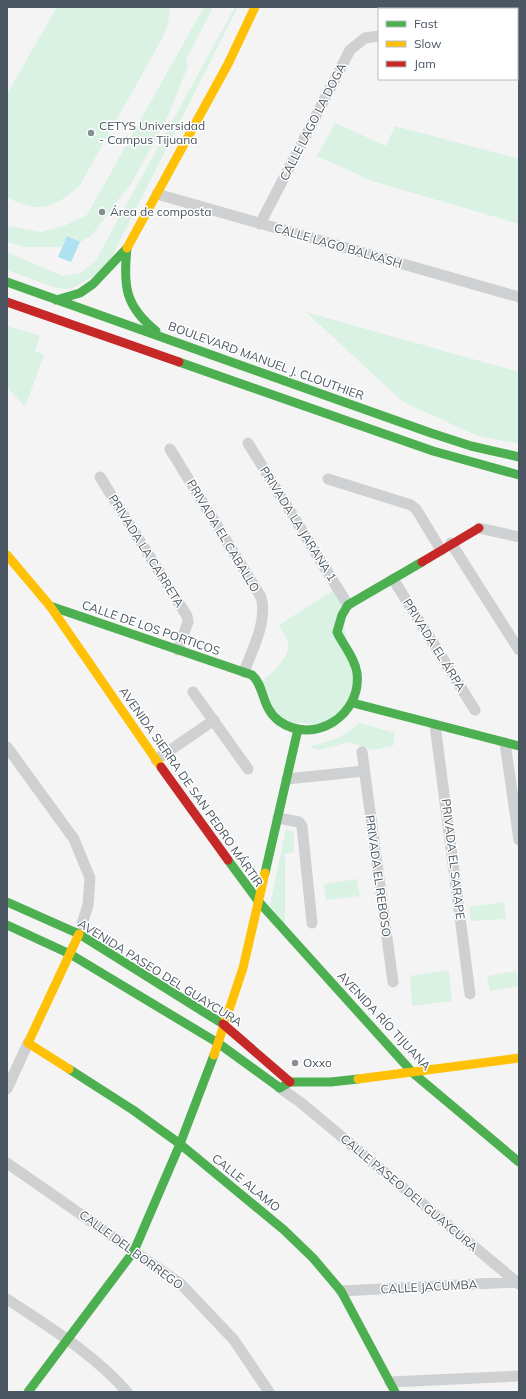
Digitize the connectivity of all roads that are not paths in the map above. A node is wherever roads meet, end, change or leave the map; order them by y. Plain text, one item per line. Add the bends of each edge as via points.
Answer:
1 (255, 7) edge
2 (378, 36) edge
3 (158, 194) junction
4 (260, 224) junction
5 (127, 248) junction
6 (7, 282) edge
7 (519, 297) edge
8 (56, 300) junction
9 (10, 303) edge
10 (166, 338) junction
11 (248, 443) dead end
12 (170, 449) dead end
13 (519, 457) edge
14 (519, 475) edge
15 (100, 477) dead end
16 (328, 479) dead end
17 (479, 528) joint
18 (519, 537) edge
19 (451, 543) junction
20 (441, 550) junction
21 (7, 555) edge
22 (393, 579) junction
23 (50, 606) junction
24 (348, 606) junction
25 (178, 650) junction
26 (519, 650) edge
27 (244, 672) junction
28 (194, 692) dead end
29 (353, 703) junction
30 (475, 710) dead end
31 (214, 720) junction
32 (435, 725) junction
33 (298, 729) junction
34 (505, 743) junction
35 (519, 746) edge
36 (7, 747) edge
37 (362, 752) dead end
38 (156, 760) junction
39 (248, 769) dead end
40 (364, 771) junction
41 (287, 779) junction
42 (278, 818) junction
43 (519, 840) edge
44 (7, 902) edge
45 (259, 902) junction
46 (312, 923) dead end
47 (7, 925) edge
48 (78, 934) junction
49 (70, 954) junction
50 (393, 982) dead end
51 (470, 994) dead end
52 (225, 1025) junction
53 (28, 1043) junction
54 (218, 1043) junction
55 (519, 1058) edge
56 (413, 1073) junction
57 (290, 1082) junction
58 (280, 1088) junction
59 (7, 1090) edge
60 (300, 1102) junction
61 (180, 1144) junction
62 (519, 1162) edge
63 (7, 1163) edge
64 (134, 1251) junction
65 (518, 1283) edge
66 (341, 1291) junction
67 (7, 1299) edge
68 (68, 1340) junction
69 (519, 1376) edge
70 (393, 1387) edge
71 (28, 1392) edge
72 (127, 1392) edge
73 (270, 1392) edge

1 - 3 street via 228,64
2 - 4 street, CALLE LAGO LA DOGA via 365,38 350,50
3 - 4 street, CALLE LAGO BALKASH
3 - 5 street
4 - 7 street, CALLE LAGO BALKASH
5 - 8 street via 94,284 80,293
5 - 10 street via 124,270 127,296 143,319
6 - 8 street, BOULEVARD MANUEL J. CLOUTHIER
8 - 10 street, BOULEVARD MANUEL J. CLOUTHIER
9 - 14 street via 433,451
10 - 13 street, BOULEVARD MANUEL J. CLOUTHIER via 431,433 471,446
11 - 24 street, PRIVADA LA JARANA 1
12 - 27 street, PRIVADA EL CABALLO via 261,597 264,614
15 - 25 street, PRIVADA LA CARRETA via 187,616 188,622
16 - 20 street via 411,505
17 - 18 street
17 - 19 street
19 - 20 street
19 - 26 street
20 - 22 street
21 - 23 street, AVENIDA SIERRA DE SAN PEDRO MÁRTIR
22 - 24 street
22 - 30 street, PRIVADA EL ÁRPA
23 - 25 street, CALLE DE LOS PORTICOS
23 - 38 street, AVENIDA SIERRA DE SAN PEDRO MÁRTIR
24 - 29 street via 342,615 337,632 358,674
25 - 27 street, CALLE DE LOS PORTICOS
27 - 33 street, CALLE DE LOS PORTICOS via 257,678 263,699 280,722
28 - 31 street
29 - 32 street
29 - 33 street via 342,718 328,726 312,730
31 - 38 street
31 - 39 street
32 - 34 street
32 - 51 street, PRIVADA EL SARAPE
33 - 41 street
34 - 35 street
34 - 43 street
36 - 48 street via 74,839 90,878 88,905
37 - 40 street, PRIVADA EL REBOSO
38 - 45 street, AVENIDA SIERRA DE SAN PEDRO MÁRTIR
40 - 41 street
40 - 50 street, PRIVADA EL REBOSO
41 - 42 street
42 - 45 street
42 - 46 street via 299,822 302,826
44 - 48 street, AVENIDA PASEO DEL GUAYCURA
45 - 52 street, AVENIDA SIERRA DE SAN PEDRO MÁRTIR via 243,968
45 - 56 street, AVENIDA RÍO TIJUANA
47 - 49 street
48 - 49 street
48 - 52 street, AVENIDA PASEO DEL GUAYCURA
49 - 53 street
49 - 54 street
52 - 54 street, AVENIDA SIERRA DE SAN PEDRO MÁRTIR
52 - 57 street, AVENIDA PASEO DEL GUAYCURA
53 - 59 street
53 - 61 street, CALLE ALAMO via 133,1110
54 - 58 street
54 - 61 street, AVENIDA SIERRA DE SAN PEDRO MÁRTIR
55 - 56 street
56 - 57 street via 331,1082
56 - 62 street, AVENIDA RÍO TIJUANA
57 - 58 street
57 - 60 street, CALLE PASEO DEL GUAYCURA
58 - 60 street, CALLE PASEO DEL GUAYCURA
60 - 65 street, CALLE PASEO DEL GUAYCURA
61 - 64 street, AVENIDA SIERRA DE SAN PEDRO MÁRTIR
61 - 66 street, CALLE ALAMO via 284,1230 313,1258
63 - 64 street, CALLE DEL BORREGO
64 - 68 street, AVENIDA SIERRA DE SAN PEDRO MÁRTIR
64 - 73 street, CALLE DEL BORREGO via 187,1290 234,1340
65 - 66 street, CALLE JACUMBA
66 - 70 street, CALLE ALAMO
67 - 68 street
68 - 71 street, AVENIDA SIERRA DE SAN PEDRO MÁRTIR
68 - 72 street
69 - 70 street

